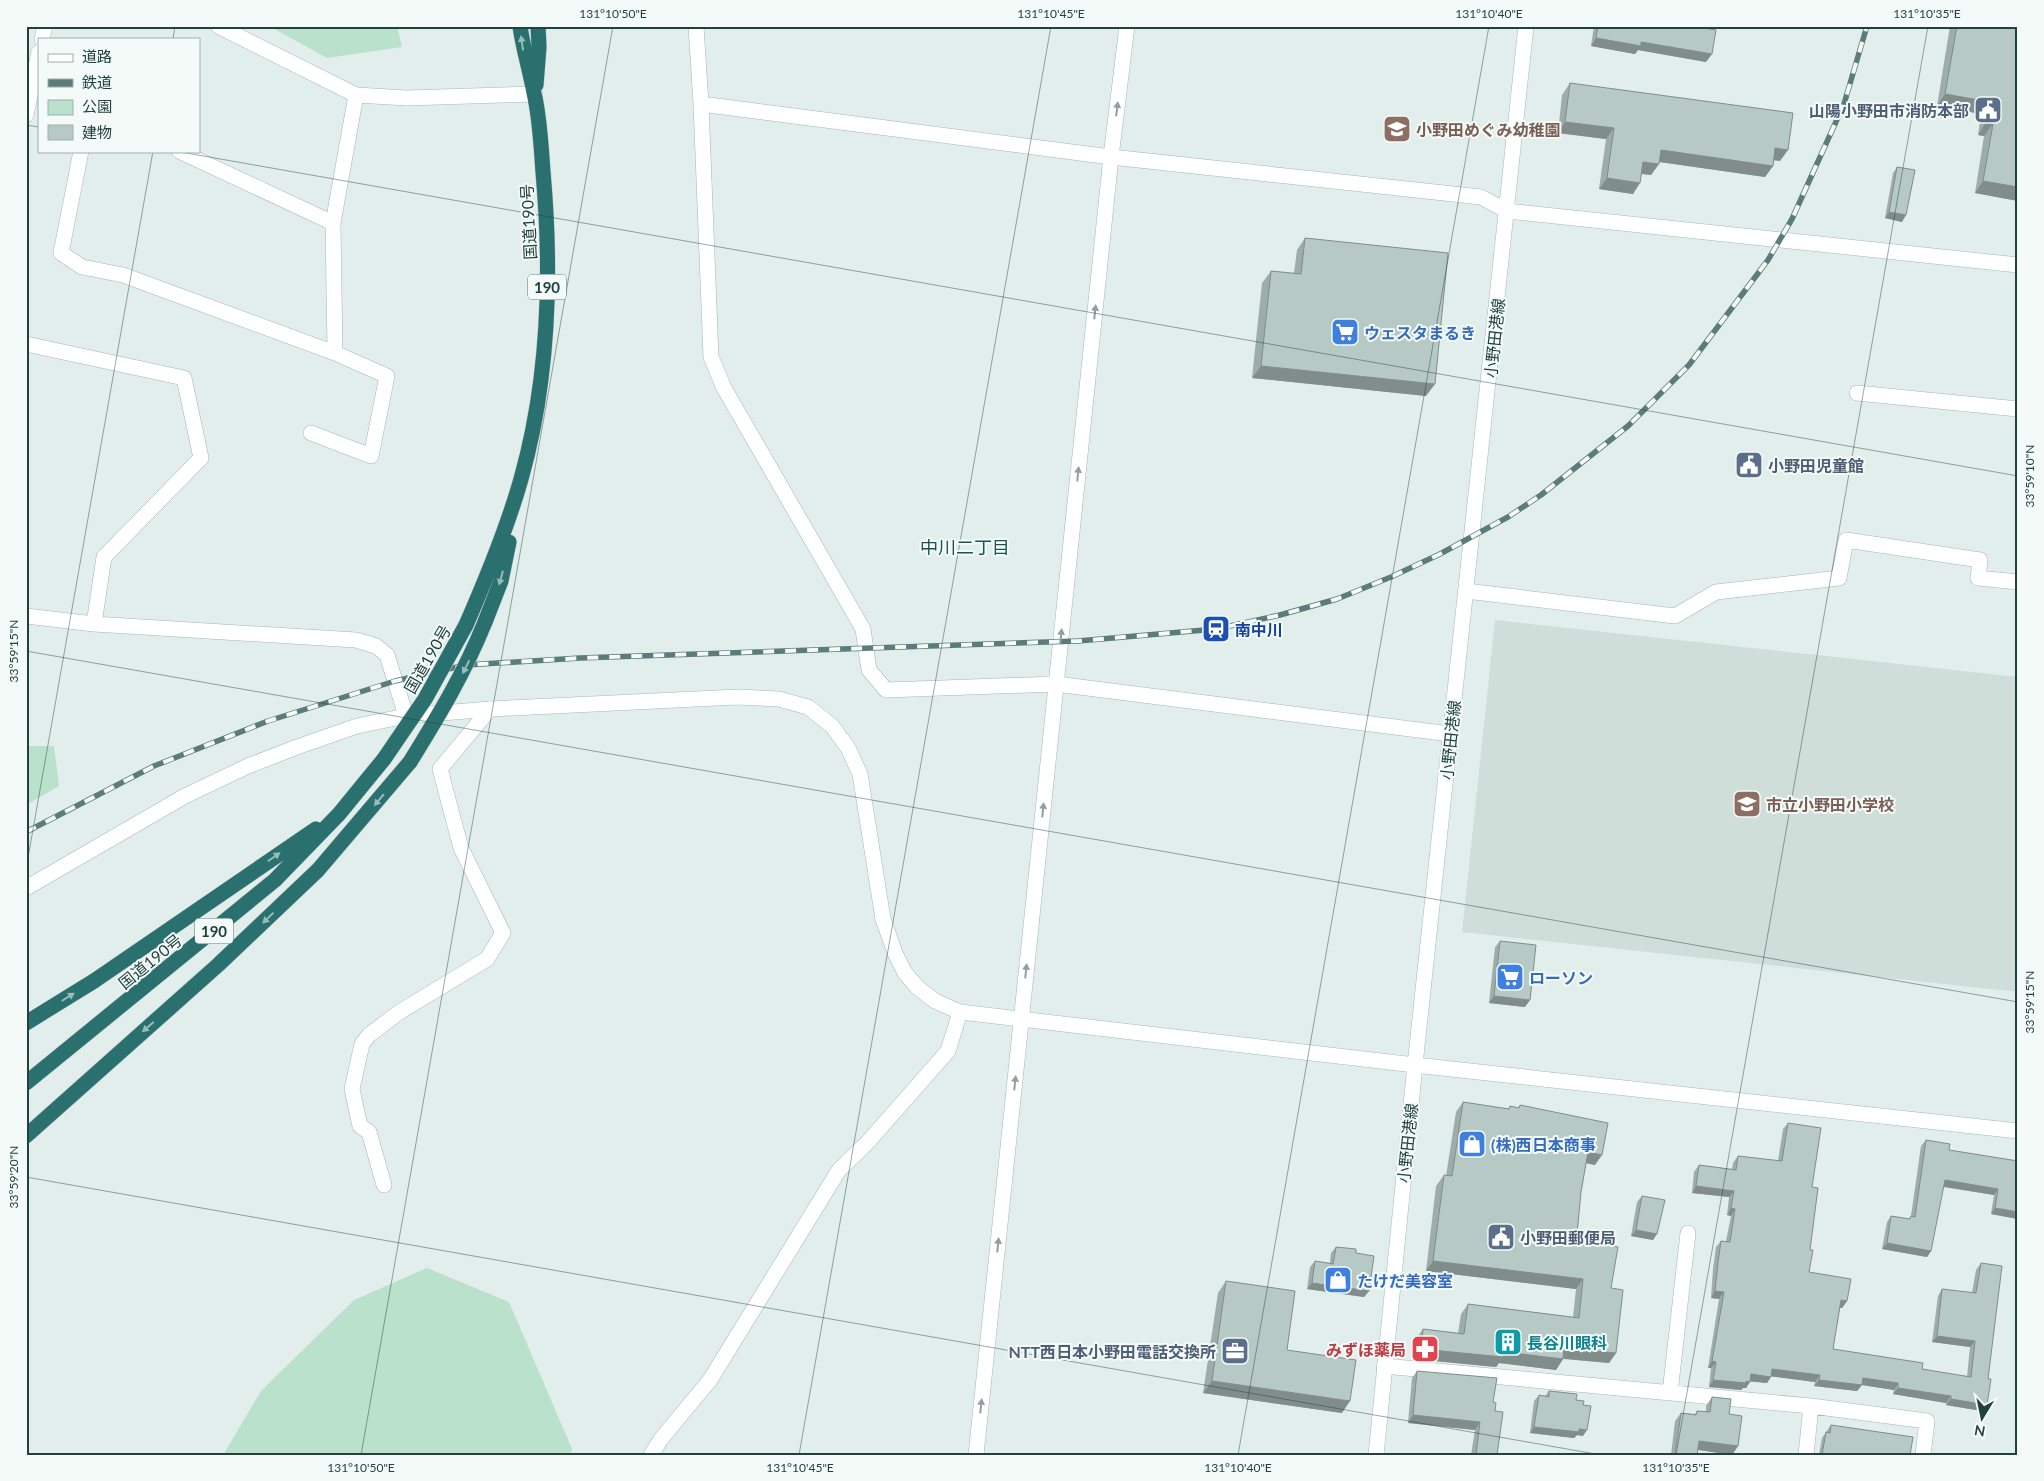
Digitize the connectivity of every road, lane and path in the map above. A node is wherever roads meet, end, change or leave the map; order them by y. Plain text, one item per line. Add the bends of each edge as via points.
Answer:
1 (218, 26) edge
2 (520, 26) edge
3 (538, 26) edge
4 (696, 26) edge
5 (1127, 26) edge
6 (1526, 26) edge
7 (38, 62) edge
8 (36, 82) edge
9 (535, 94) junction
10 (356, 95) junction
11 (701, 104) junction
12 (26, 115) edge
13 (81, 152) edge
14 (181, 152) edge
15 (1111, 157) junction
16 (1507, 211) junction
17 (333, 223) junction
18 (2018, 265) edge
19 (26, 344) edge
20 (335, 353) junction
21 (1857, 393) dead end
22 (2018, 409) edge
23 (311, 433) dead end
24 (521, 479) junction
25 (2018, 582) edge
26 (1466, 591) junction
27 (26, 616) edge
28 (94, 624) junction
29 (1056, 684) junction
30 (490, 709) junction
31 (406, 716) junction
32 (1450, 734) junction
33 (339, 814) junction
34 (26, 888) edge
35 (960, 1012) junction
36 (1021, 1020) junction
37 (26, 1023) edge
38 (1415, 1065) junction
39 (26, 1083) edge
40 (2018, 1130) edge
41 (26, 1136) edge
42 (384, 1185) dead end
43 (1688, 1233) dead end
44 (1384, 1366) junction
45 (1670, 1393) junction
46 (1811, 1406) junction
47 (651, 1455) edge
48 (976, 1455) edge
49 (1376, 1455) edge
50 (1806, 1455) edge
51 (1924, 1455) edge

1 - 10 street
9 -> 2 highway, 国道190号 / 190
3 - 9 highway, 国道190号 / 190 via 540,47
4 - 11 street
15 -> 5 street
6 - 16 street, 小野田港線
7 - 8 street
8 - 12 street
9 - 10 street via 407,98
9 - 24 highway, 国道190号 / 190 via 549,252 538,398
10 - 17 street
11 - 15 street
11 - 29 street via 711,357 724,388 863,628 869,670 886,690
13 - 20 street via 62,253 82,267 123,275
14 - 17 street
15 - 16 street via 1481,197
29 -> 15 street
16 - 18 street
16 - 26 street, 小野田港線
17 - 20 street
19 - 28 street via 184,378 201,458 104,557
20 - 23 street via 386,376 372,456
21 - 22 street
24 - 33 highway, 国道190号 / 190, bridge via 496,554 466,624 425,699 384,759
24 -> 41 highway, bridge via 501,581 485,622 468,663 410,762 318,870 218,965
25 - 26 street via 1978,578 1980,560 1846,540 1838,578 1716,592 1675,616
26 - 32 street, 小野田港線
27 - 28 street
28 - 31 street via 356,640 376,646 387,655
29 - 32 street
36 -> 29 street
30 - 31 street
30 - 35 street via 737,697 778,699 808,707 832,726 848,748 860,774 883,919 895,953 905,973 918,988 935,1001
30 - 42 street via 440,769 461,848 503,933 487,959 398,1013 362,1044 352,1089 360,1126 369,1132
31 - 34 street via 357,726 248,766 185,796
32 - 38 street, 小野田港線
37 -> 33 highway via 94,981
33 - 39 highway, 国道190号 / 190 via 275,880
35 - 36 street
35 - 47 street via 948,1051 868,1143 839,1170 710,1380
36 - 38 street
48 -> 36 street
38 - 40 street
38 - 44 street, 小野田港線
43 - 45 street
44 - 45 street
44 - 49 street, 小野田港線
45 - 46 street
46 - 50 street
46 - 51 street via 1927,1421

